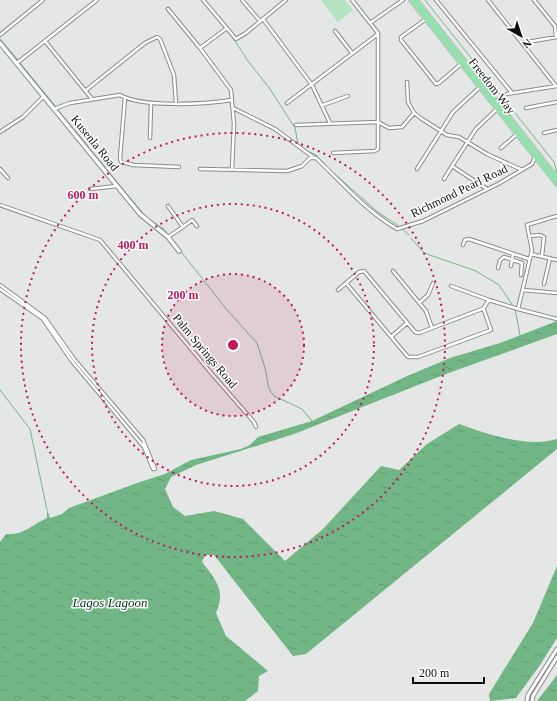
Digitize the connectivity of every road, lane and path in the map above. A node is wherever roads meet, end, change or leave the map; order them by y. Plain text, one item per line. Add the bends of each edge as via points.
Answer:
1 (43, 0) edge
2 (96, 0) edge
3 (203, 0) edge
4 (242, 0) edge
5 (286, 0) edge
6 (353, 0) edge
7 (403, 0) edge
8 (411, 0) edge
9 (416, 0) edge
10 (436, 0) edge
11 (488, 0) edge
12 (534, 0) edge
13 (168, 9) dead end
14 (427, 17) junction
15 (261, 20) junction
16 (370, 23) junction
17 (227, 28) junction
18 (335, 31) dead end
19 (378, 33) junction
20 (0, 35) edge
21 (557, 37) edge
22 (45, 41) junction
23 (0, 43) edge
24 (522, 43) junction
25 (200, 48) junction
26 (352, 53) junction
27 (17, 64) junction
28 (462, 64) junction
29 (407, 82) dead end
30 (312, 85) junction
31 (557, 86) edge
32 (480, 87) junction
33 (85, 91) junction
34 (512, 93) junction
35 (507, 94) dead end
36 (44, 96) junction
37 (348, 96) dead end
38 (125, 98) junction
39 (92, 99) junction
40 (232, 100) junction
41 (176, 102) junction
42 (557, 102) edge
43 (287, 103) dead end
44 (151, 104) junction
45 (323, 105) junction
46 (499, 107) junction
47 (232, 108) junction
48 (526, 108) dead end
49 (54, 109) junction
50 (414, 112) junction
51 (378, 122) junction
52 (330, 123) junction
53 (296, 125) dead end
54 (557, 130) edge
55 (440, 131) junction
56 (0, 132) edge
57 (544, 133) dead end
58 (517, 134) junction
59 (150, 138) dead end
60 (468, 142) junction
61 (501, 148) dead end
62 (333, 153) dead end
63 (313, 157) junction
64 (536, 157) junction
65 (452, 166) junction
66 (179, 167) dead end
67 (0, 169) edge
68 (200, 169) dead end
69 (232, 169) junction
70 (417, 169) dead end
71 (522, 170) junction
72 (8, 178) dead end
73 (557, 178) edge
74 (444, 179) dead end
75 (557, 184) edge
76 (118, 186) junction
77 (90, 189) dead end
78 (487, 189) junction
79 (0, 205) edge
80 (168, 206) dead end
81 (557, 216) edge
82 (198, 226) dead end
83 (183, 227) junction
84 (169, 236) junction
85 (529, 236) junction
86 (463, 245) dead end
87 (179, 251) dead end
88 (513, 254) junction
89 (531, 254) junction
90 (542, 256) junction
91 (550, 258) junction
92 (529, 259) junction
93 (512, 260) junction
94 (557, 260) edge
95 (511, 266) dead end
96 (498, 268) dead end
97 (393, 271) dead end
98 (521, 275) dead end
99 (346, 283) junction
100 (432, 284) dead end
101 (544, 284) dead end
102 (0, 285) edge
103 (452, 286) dead end
104 (0, 289) edge
105 (338, 290) dead end
106 (523, 290) junction
107 (557, 293) edge
108 (489, 300) junction
109 (419, 303) junction
110 (483, 309) junction
111 (518, 309) junction
112 (557, 319) edge
113 (407, 323) junction
114 (432, 328) junction
115 (390, 337) junction
116 (256, 427) dead end
117 (557, 649) edge
118 (557, 657) edge
119 (527, 701) edge
120 (532, 701) edge

1 - 20 street
2 - 22 street
3 - 17 street
4 - 15 street
5 - 15 street
6 - 16 street
7 - 16 street
8 - 14 main road, Freedom Way
9 - 14 main road, Freedom Way
10 - 34 street
11 - 24 street
12 - 21 street via 555,26
13 - 25 street
14 - 28 main road, Freedom Way
14 - 28 street via 401,37 408,50 436,84
14 - 46 main road, Freedom Way
15 - 17 street via 236,39
15 - 30 street
16 - 19 street
17 - 25 street
18 - 26 street
19 - 26 street
19 - 51 street
21 - 24 street
22 - 27 street
22 - 33 street
23 - 27 main road, Kusenla Road
24 - 31 street
25 - 40 street via 229,86
26 - 30 street
27 - 36 main road, Kusenla Road
28 - 32 main road, Freedom Way
29 - 50 street via 407,97
30 - 43 street
30 - 45 street
31 - 34 street
32 - 46 main road, Freedom Way
32 - 55 street via 453,112
33 - 39 street
33 - 41 street via 145,43 157,37 174,75
34 - 35 street
36 - 49 main road, Kusenla Road
36 - 56 street via 23,117
37 - 45 street
38 - 39 street via 120,95
38 - 44 street
38 - 66 street via 120,158 122,162
39 - 49 street
40 - 41 street
40 - 47 street
41 - 44 street
42 - 48 street
44 - 59 street
45 - 52 street
46 - 58 main road, Freedom Way
46 - 60 street via 476,129
46 - 73 main road, Freedom Way
47 - 63 street, Richmond Pearl Road via 275,129
47 - 69 street
49 - 76 main road, Kusenla Road
50 - 51 street via 402,127 389,128
50 - 55 street
51 - 52 street
51 - 62 street via 378,149
52 - 53 street
54 - 57 street
55 - 60 street
55 - 70 street
58 - 61 street
58 - 64 main road, Freedom Way
60 - 65 street
60 - 71 street
63 - 69 street via 302,166 287,171
63 - 78 street, Richmond Pearl Road via 355,198 381,220 397,229 423,221
64 - 71 street, Richmond Pearl Road via 532,164
64 - 75 main road, Freedom Way
65 - 74 street
65 - 78 street
67 - 72 street
68 - 69 street
71 - 78 street, Richmond Pearl Road
76 - 77 street
76 - 84 main road, Kusenla Road via 144,219
79 - 116 street, Palm Springs Road via 100,240
80 - 83 street
81 - 85 street via 528,224
82 - 83 street via 192,220
83 - 84 street
84 - 87 main road, Kusenla Road
85 - 89 street
85 - 90 street via 544,237
86 - 88 street via 469,239
88 - 92 street
88 - 93 street
89 - 90 street
89 - 92 street
90 - 91 street
91 - 94 street
91 - 101 street
92 - 106 street
93 - 95 street
93 - 96 street via 502,257
93 - 98 street via 523,264
97 - 109 street
99 - 105 street
99 - 113 street via 359,272 366,272
99 - 115 street
100 - 109 street via 428,295
102 - 104 street via 45,318 74,359 144,440 155,469 144,446 71,360 43,319
103 - 108 street
106 - 107 street
106 - 111 street
108 - 110 street
108 - 111 street
109 - 114 street via 427,314
110 - 114 street
110 - 115 street via 490,330 418,357 406,356
111 - 112 street
113 - 114 street via 417,332
113 - 115 street
117 - 119 street via 528,695
118 - 120 street

